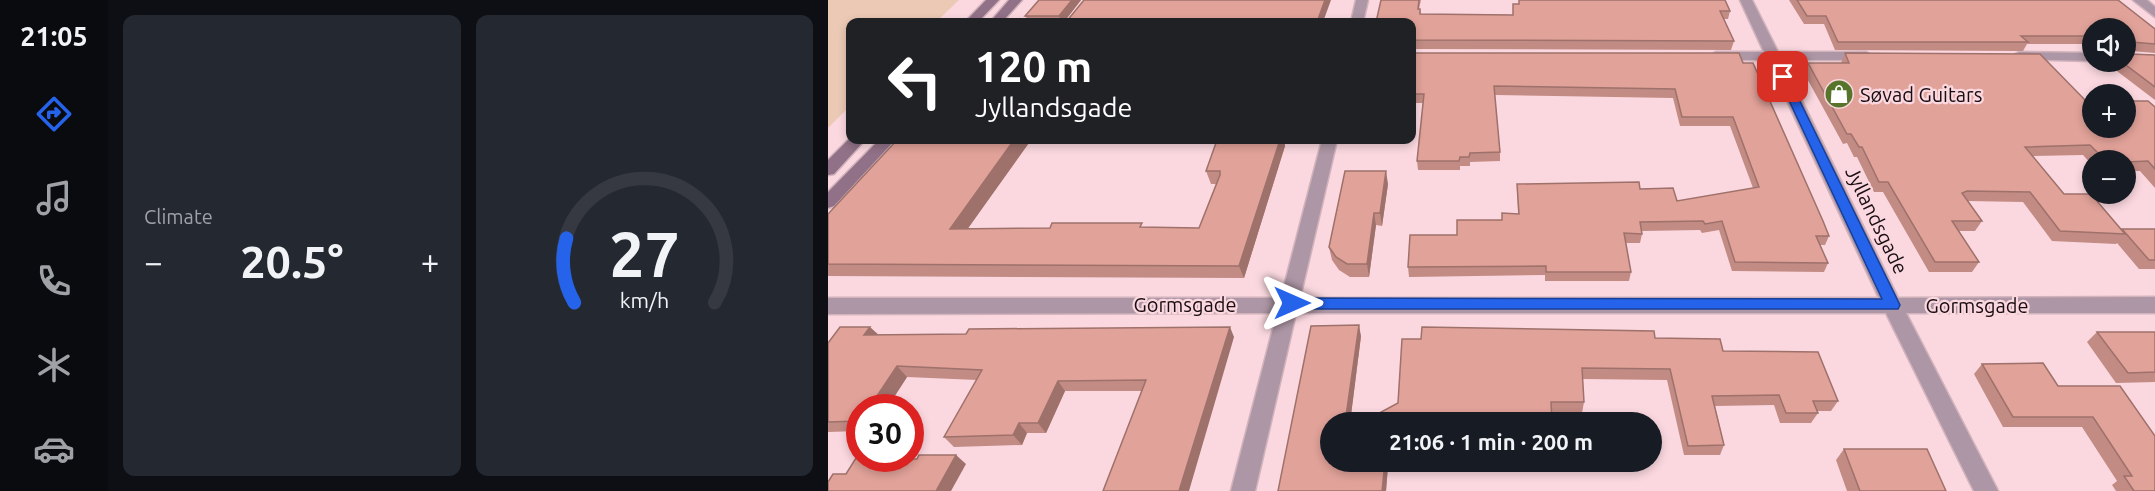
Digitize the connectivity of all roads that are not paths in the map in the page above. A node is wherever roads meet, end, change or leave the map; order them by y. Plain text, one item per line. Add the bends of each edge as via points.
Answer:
1 (993, 0) edge
2 (1016, 0) edge
3 (1362, 0) edge
4 (1746, 0) edge
5 (2139, 0) edge
6 (2155, 13) edge
7 (975, 18) edge
8 (1000, 18) edge
9 (1358, 18) edge
10 (1703, 56) edge
11 (1773, 56) junction
12 (1880, 56) edge
13 (2010, 56) edge
14 (2082, 57) edge
15 (853, 144) edge
16 (883, 144) edge
17 (1328, 144) edge
18 (828, 170) edge
19 (828, 202) edge
20 (1292, 303) junction
21 (1892, 305) junction
22 (2155, 305) edge
23 (828, 306) edge
24 (1243, 491) edge
25 (1986, 491) edge

1 - 7 street
2 - 8 street
3 - 9 street
4 - 11 street, Jyllandsgade
5 - 6 street
10 - 11 street
11 - 12 street
11 - 21 street, Jyllandsgade
13 - 14 street
15 - 18 street
16 - 19 street
17 - 20 street
20 - 21 street, Gormsgade
20 - 23 street, Gormsgade
20 - 24 street
21 - 22 street, Gormsgade
21 - 25 street, Jyllandsgade

